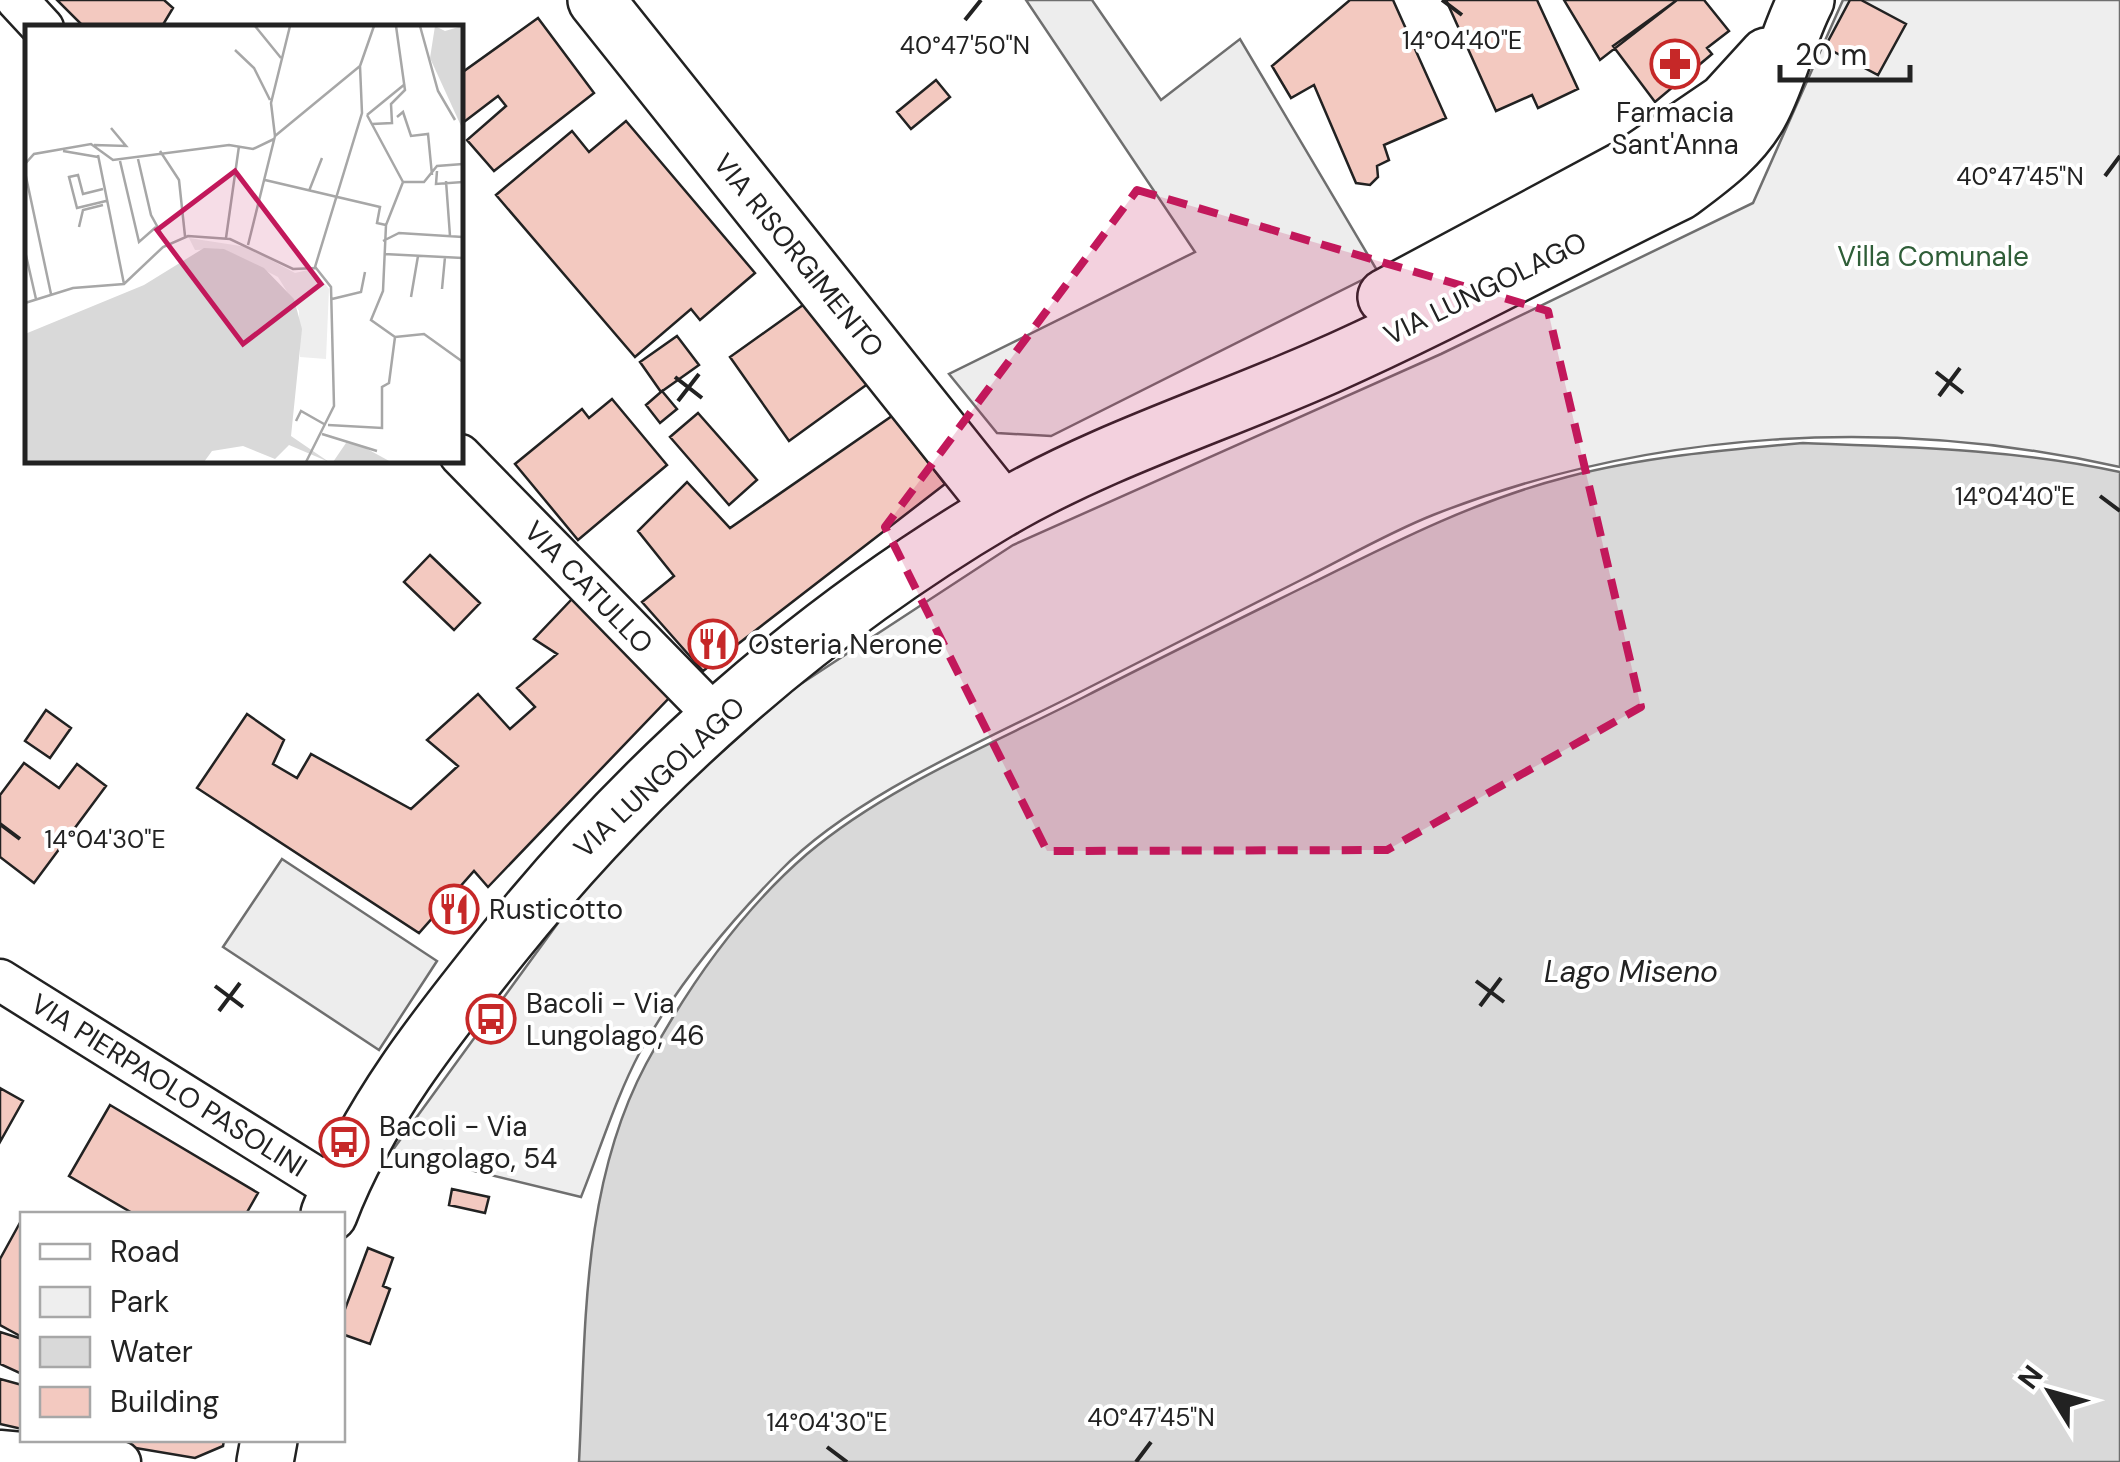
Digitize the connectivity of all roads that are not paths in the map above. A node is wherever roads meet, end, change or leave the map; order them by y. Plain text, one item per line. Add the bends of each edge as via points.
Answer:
1 (17, 0) edge
2 (596, 0) edge
3 (1798, 16) edge
4 (40, 25) edge
5 (462, 457) edge
6 (1002, 509) junction
7 (718, 718) junction
8 (0, 980) edge
9 (333, 1203) edge
10 (0, 1452) edge
11 (120, 1462) edge

1 - 4 street
2 - 6 main road, VIA RISORGIMENTO
3 - 6 main road, VIA LUNGOLAGO via 1725,102 1634,164
5 - 7 street, VIA CATULLO
6 - 7 main road, VIA LUNGOLAGO via 866,597
7 - 9 main road, VIA LUNGOLAGO via 602,825 443,1020 360,1144
8 - 9 street, VIA PIERPAOLO PASOLINI
10 - 11 street

